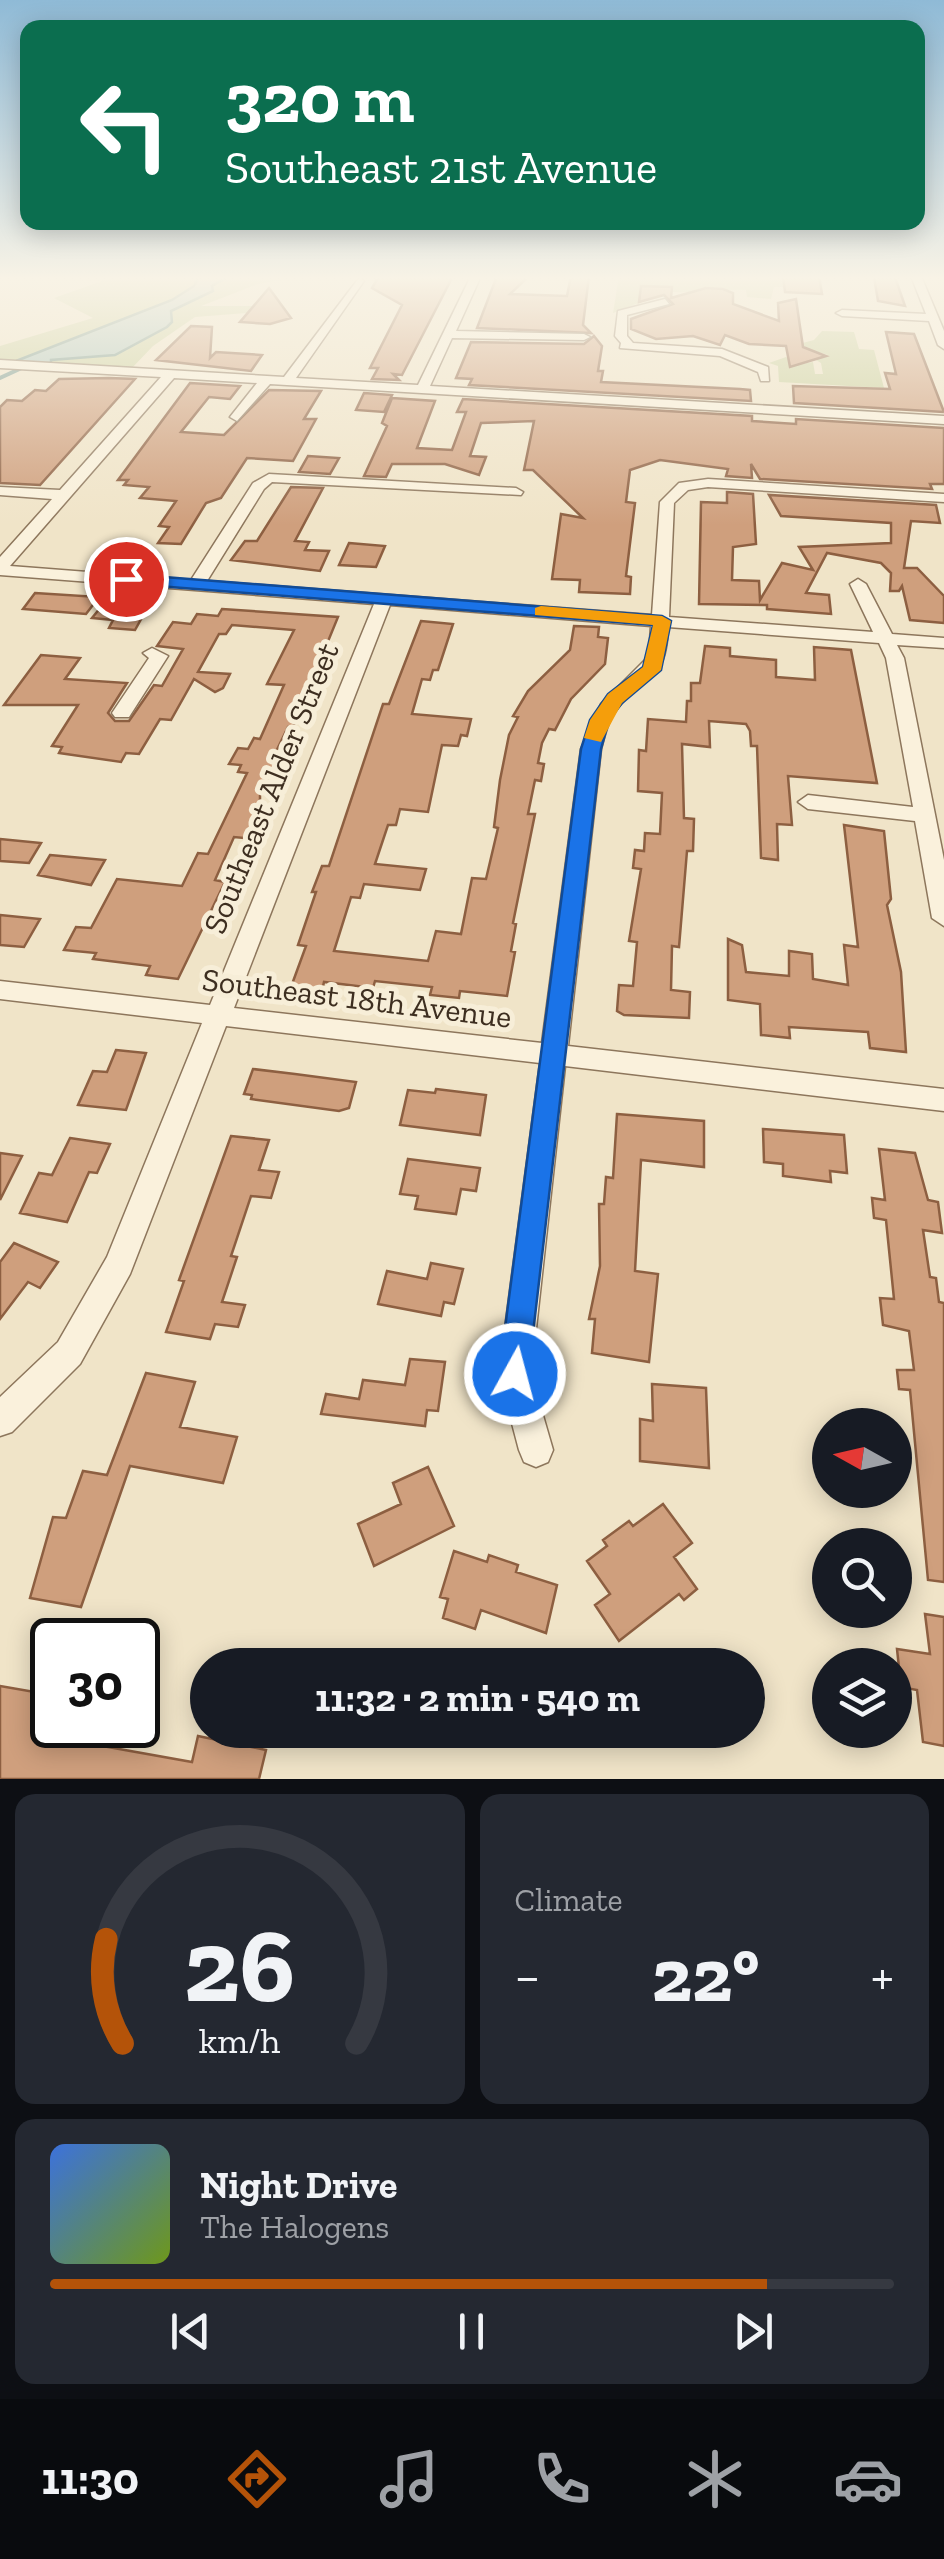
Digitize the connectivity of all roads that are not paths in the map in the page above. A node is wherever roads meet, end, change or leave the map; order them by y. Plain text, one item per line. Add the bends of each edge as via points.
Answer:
1 (303, 359) edge
2 (436, 359) edge
3 (737, 359) edge
4 (0, 364) edge
5 (171, 374) junction
6 (765, 378) dead end
7 (268, 380) junction
8 (288, 380) junction
9 (422, 389) junction
10 (237, 417) dead end
11 (944, 420) edge
12 (0, 490) edge
13 (516, 492) dead end
14 (63, 495) junction
15 (944, 498) edge
16 (0, 568) edge
17 (197, 584) junction
18 (858, 584) dead end
19 (384, 599) junction
20 (662, 621) junction
21 (884, 638) junction
22 (944, 643) edge
23 (152, 653) dead end
24 (122, 714) dead end
25 (808, 802) dead end
26 (925, 814) junction
27 (944, 918) edge
28 (0, 990) edge
29 (218, 1014) junction
30 (553, 1054) junction
31 (944, 1100) edge
32 (0, 1420) edge
33 (536, 1450) dead end

1 - 8 street
2 - 9 street
3 - 6 street via 764,370
4 - 5 street
5 - 7 street
5 - 14 street
7 - 8 street
7 - 10 street
8 - 9 street
9 - 11 street
12 - 14 street
13 - 17 street via 270,478 258,486
14 - 16 street
15 - 20 street via 684,486 667,502
16 - 17 street
17 - 19 street
18 - 21 street
19 - 20 street
19 - 29 street, Southeast Alder Street
20 - 21 street
20 - 30 street via 652,670 615,698 591,749
21 - 22 street
21 - 26 street via 895,658
23 - 24 street via 158,656
25 - 26 street
26 - 27 street
28 - 29 street, Southeast 18th Avenue
29 - 30 street, Southeast 18th Avenue
29 - 32 street, Southeast Alder Street via 119,1264 69,1353
30 - 31 street, Southeast 18th Avenue
30 - 33 street via 515,1374

